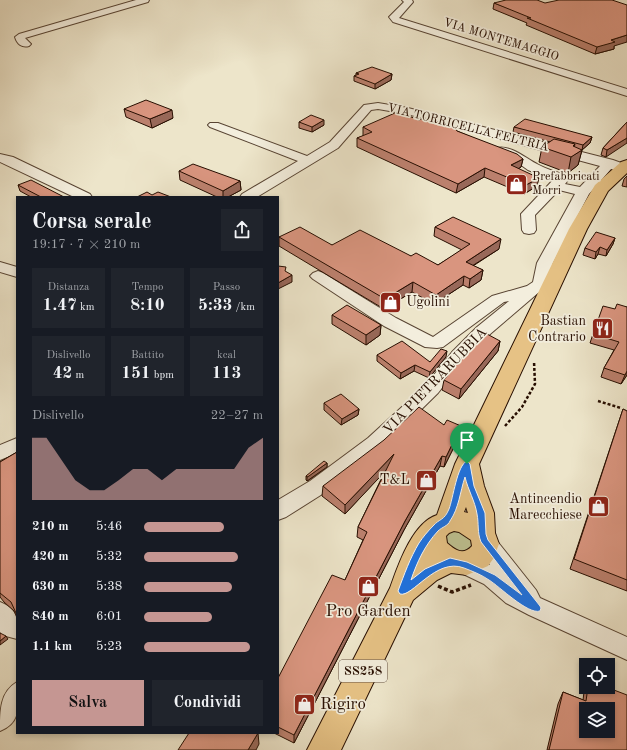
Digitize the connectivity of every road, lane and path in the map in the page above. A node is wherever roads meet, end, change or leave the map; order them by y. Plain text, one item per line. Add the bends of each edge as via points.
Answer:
1 (145, 0) edge
2 (406, 0) edge
3 (26, 44) dead end
4 (627, 93) edge
5 (384, 120) edge
6 (214, 125) dead end
7 (364, 128) edge
8 (350, 144) dead end
9 (0, 158) edge
10 (308, 161) junction
11 (620, 166) edge
12 (555, 185) junction
13 (583, 192) junction
14 (83, 196) edge
15 (249, 196) edge
16 (529, 230) dead end
17 (0, 267) edge
18 (558, 271) junction
19 (16, 272) edge
20 (318, 276) dead end
21 (536, 287) junction
22 (535, 355) dead end
23 (598, 401) dead end
24 (621, 408) dead end
25 (502, 429) dead end
26 (16, 445) edge
27 (0, 453) edge
28 (467, 464) junction
29 (279, 510) edge
30 (440, 527) junction
31 (484, 538) junction
32 (457, 563) junction
33 (492, 577) junction
34 (434, 584) dead end
35 (403, 591) junction
36 (537, 608) junction
37 (0, 613) edge
38 (16, 628) edge
39 (627, 649) edge
40 (16, 696) edge
41 (0, 718) edge
42 (324, 750) edge

1 - 3 street via 20,37
2 - 4 street, VIA MONTEMAGGIO via 409,2 394,17 396,20
5 - 12 street via 399,116 485,144 562,179
6 - 10 street
7 - 8 street via 357,131
9 - 14 street
10 - 11 street, VIA TORRICELLA FELTRIA via 334,145 368,107 378,106 408,111
10 - 15 street, VIA TORRICELLA FELTRIA
11 - 13 street
11 - 18 main road, SS258 via 601,188
12 - 13 street
12 - 16 street via 528,214
13 - 21 street via 545,263
17 - 19 street
18 - 21 street, VIA PIETRARUBBIA
18 - 28 main road, SS258
20 - 21 street, VIA PIETRARUBBIA via 390,322 431,343 437,343 448,332 498,299
21 - 29 street, VIA PIETRARUBBIA via 483,330 432,389 375,443 318,487
22 - 25 path via 534,384 522,407
23 - 24 path
26 - 27 street
28 - 30 main road, SS258 via 453,507
28 - 31 main road, SS258 via 471,486 481,513
30 - 31 main road via 454,520 470,524
30 - 32 main road, SS258 via 432,538 436,552
30 - 35 main road, SS258 via 422,545
31 - 32 main road, SS258 via 485,549 482,555 476,560
31 - 36 street
32 - 33 street
32 - 35 main road, SS258 via 428,572
33 - 34 path via 452,592
33 - 36 street via 514,596
35 - 42 main road, SS258
36 - 39 street
37 - 38 street via 11,627
40 - 41 street

